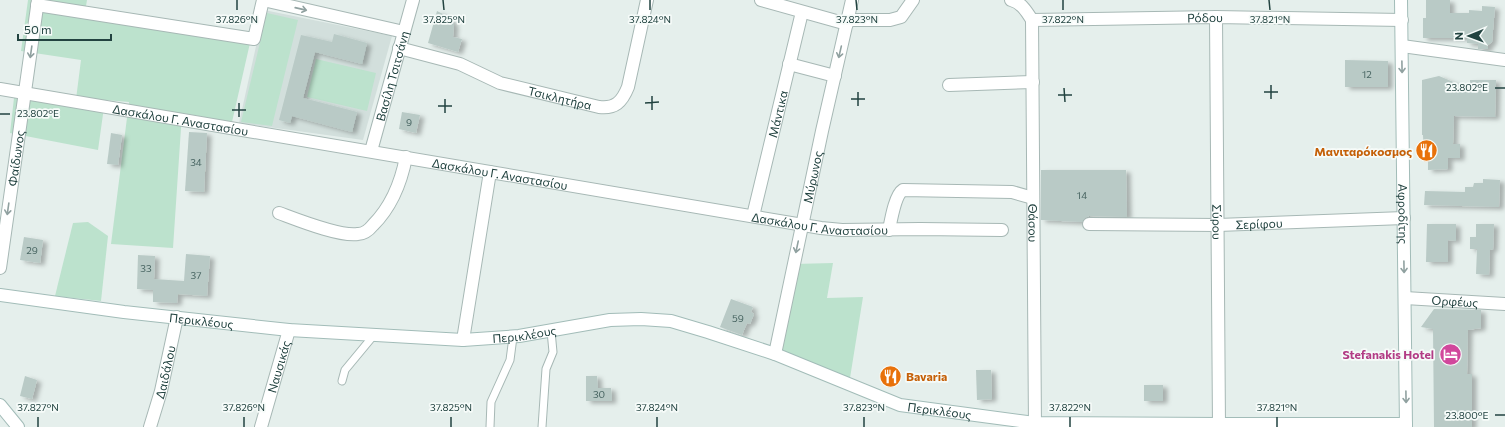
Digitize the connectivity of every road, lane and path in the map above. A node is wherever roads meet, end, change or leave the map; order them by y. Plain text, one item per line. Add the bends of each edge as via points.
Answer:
1 (263, 0) edge
2 (413, 0) edge
3 (647, 0) edge
4 (761, 0) edge
5 (852, 0) edge
6 (913, 0) edge
7 (1011, 0) edge
8 (1401, 0) edge
9 (38, 2) edge
10 (802, 12) junction
11 (1216, 17) junction
12 (1032, 20) junction
13 (1402, 20) junction
14 (847, 22) junction
15 (404, 32) junction
16 (1402, 46) junction
17 (399, 48) junction
18 (1505, 60) edge
19 (789, 64) junction
20 (835, 76) junction
21 (1033, 82) junction
22 (948, 85) dead end
23 (0, 89) edge
24 (25, 92) junction
25 (370, 151) junction
26 (406, 157) junction
27 (490, 172) junction
28 (1033, 198) junction
29 (279, 213) dead end
30 (753, 216) junction
31 (1404, 218) junction
32 (802, 224) junction
33 (1090, 224) dead end
34 (1218, 225) junction
35 (889, 230) junction
36 (1002, 230) dead end
37 (0, 268) edge
38 (0, 295) edge
39 (1405, 298) junction
40 (1505, 304) edge
41 (177, 317) junction
42 (289, 330) junction
43 (551, 330) junction
44 (374, 335) junction
45 (513, 337) junction
46 (463, 340) junction
47 (775, 354) junction
48 (342, 381) dead end
49 (0, 405) edge
50 (1035, 425) edge
51 (1406, 425) edge
52 (1219, 426) edge
53 (18, 427) edge
54 (150, 427) edge
55 (261, 427) edge
56 (490, 427) edge
57 (542, 427) edge

1 - 9 street via 254,39
1 -> 15 street
2 - 15 street, Βασίλη Τσιτσάνη
3 - 17 street, Τσικλητήρα via 628,87 622,100 612,107 599,107 500,83 460,64
4 - 10 street
5 - 14 street, Μύρωνος
6 - 14 street via 902,17
7 - 12 street via 1024,8
8 - 13 street, Αφροδίτης
9 -> 24 street, Φαίδωνος
10 - 14 street
10 - 19 street, Μάντικα
11 - 12 street, Ρόδου
11 - 13 street, Ρόδου
11 - 34 street, Σύρου
12 - 21 street, Θάσου
13 - 16 street, Αφροδίτης
14 -> 20 street, Μύρωνος
15 - 17 street, Βασίλη Τσιτσάνη
16 - 18 street
16 -> 31 street, Αφροδίτης
17 - 25 street, Βασίλη Τσιτσάνη
19 - 20 street
19 - 30 street, Μάντικα
20 - 32 street, Μύρωνος
21 - 22 street
21 - 28 street, Θάσου
23 - 24 street, Δασκάλου Γ. Αναστασίου
24 - 25 street, Δασκάλου Γ. Αναστασίου
24 -> 37 street, Φαίδωνος
25 - 26 street, Δασκάλου Γ. Αναστασίου
26 - 27 street, Δασκάλου Γ. Αναστασίου
26 - 29 street via 396,192 384,214 366,233 352,235
27 - 30 street, Δασκάλου Γ. Αναστασίου
27 - 46 street
28 - 35 street via 1012,192 903,190 897,197
28 - 50 street, Θάσου
30 - 32 street, Δασκάλου Γ. Αναστασίου
31 - 34 street, Σερίφου
31 -> 39 street, Αφροδίτης
32 - 35 street, Δασκάλου Γ. Αναστασίου via 842,230
32 -> 47 street, Μύρωνος
33 - 34 street, Σερίφου
34 - 52 street, Σύρου
35 - 36 street, Δασκάλου Γ. Αναστασίου
38 - 41 street, Περικλέους
39 - 40 street, Ορφέως
39 -> 51 street, Αφροδίτης
41 - 42 street, Περικλέους
41 - 54 street, Δαιδάλου
42 - 44 street, Περικλέους
42 - 55 street, Ναυσικάς
43 - 45 street, Περικλέους
43 - 47 street, Περικλέους via 610,320 671,321
43 - 57 lane via 553,352 546,369
44 - 46 street, Περικλέους
44 - 48 lane via 345,370
45 - 46 street, Περικλέους
45 - 56 lane via 510,360 491,402
47 - 50 street, Περικλέους via 900,406
49 - 53 street
50 - 52 street, Περικλέους
51 - 52 street, Περικλέους

